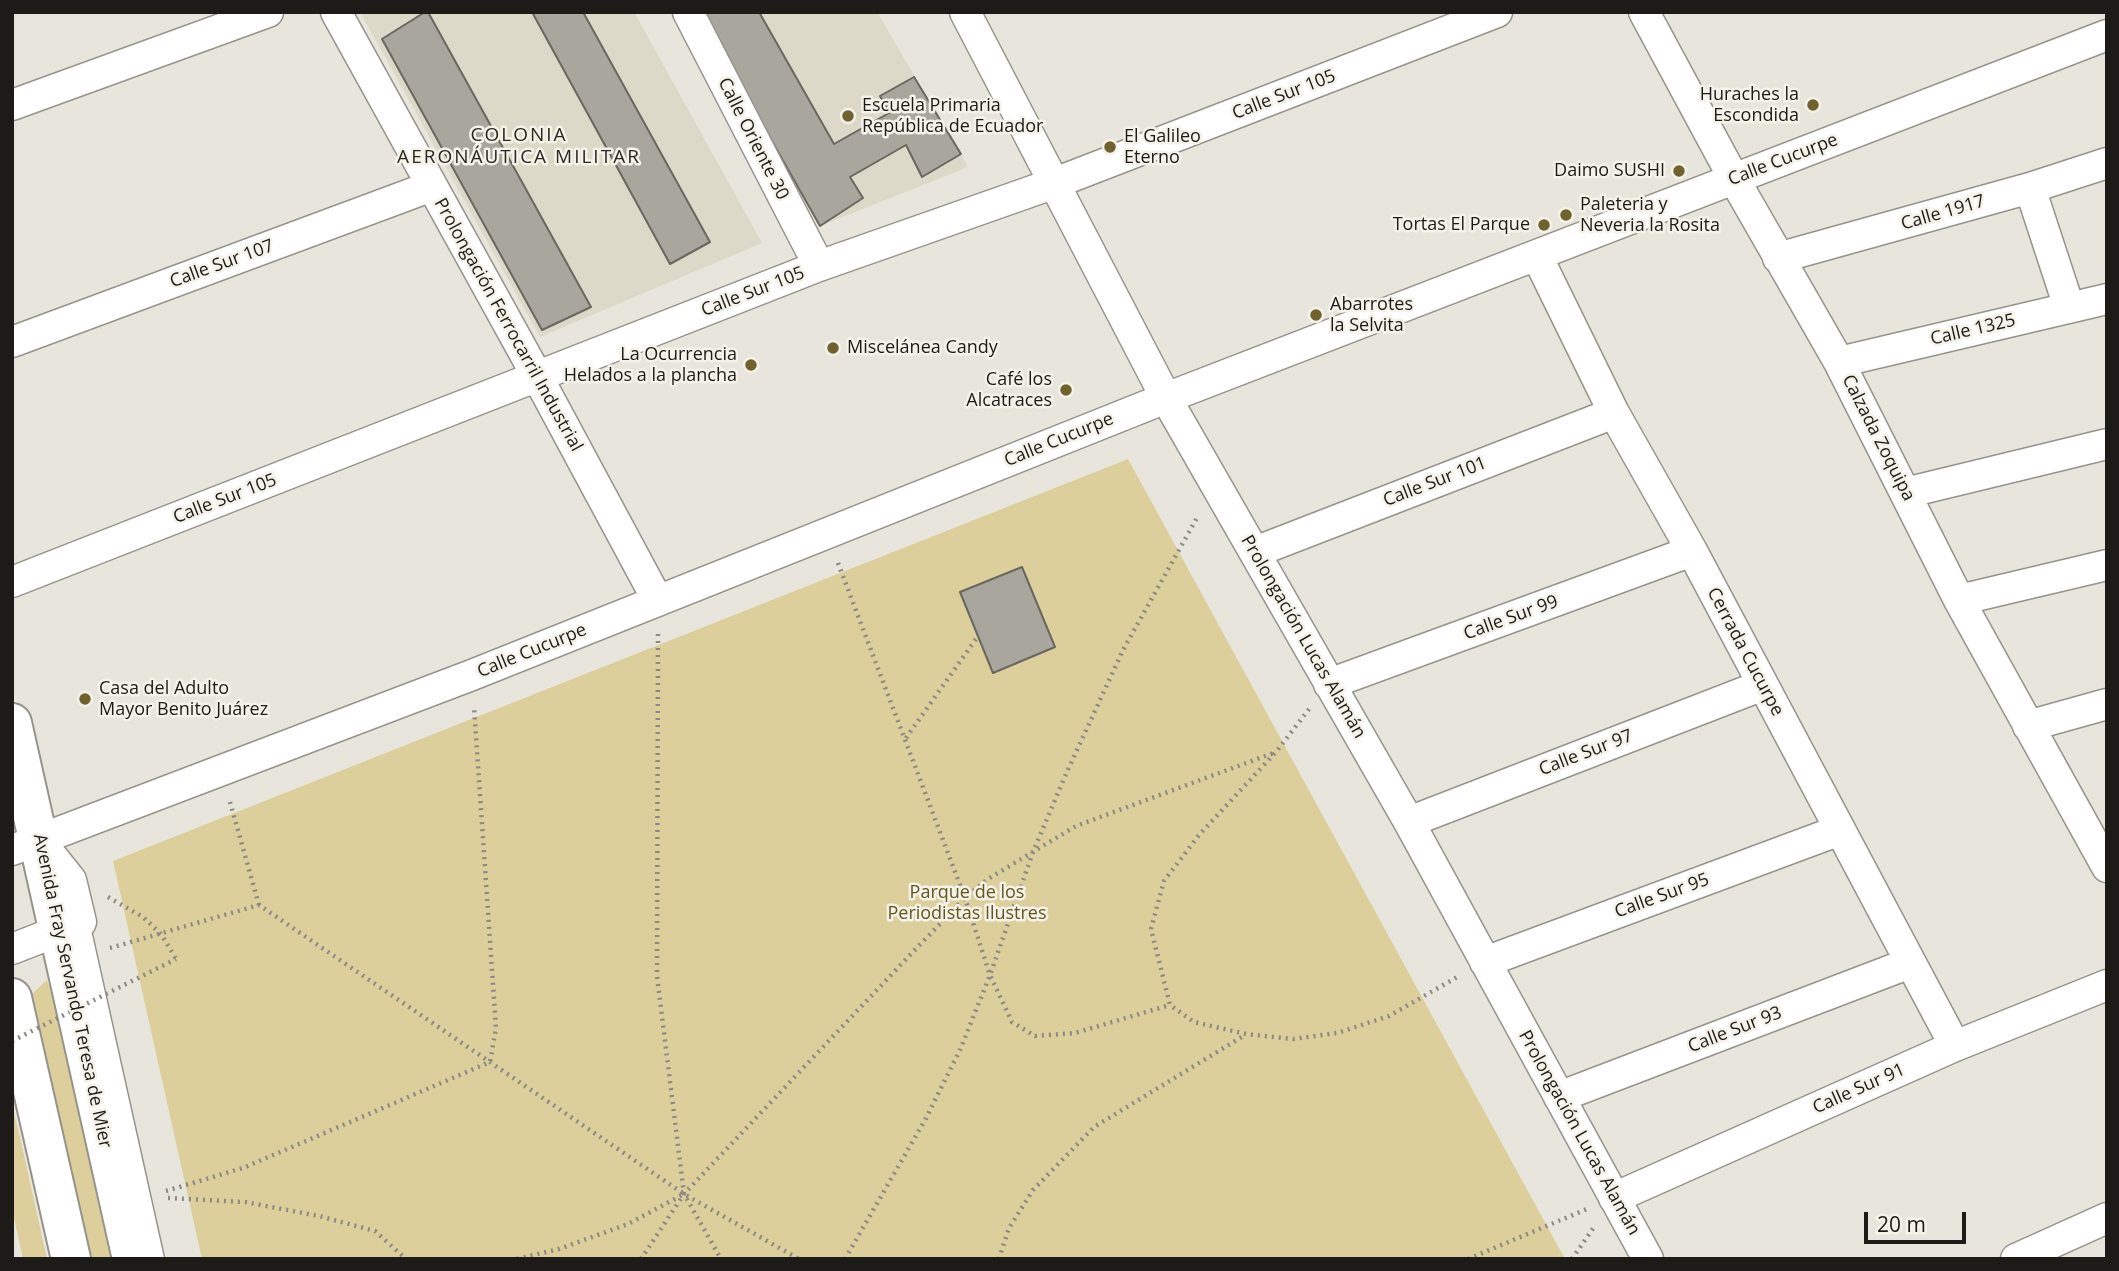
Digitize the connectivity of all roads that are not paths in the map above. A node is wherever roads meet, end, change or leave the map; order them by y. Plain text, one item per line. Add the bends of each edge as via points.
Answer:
1 (268, 12) edge
2 (336, 12) edge
3 (688, 12) edge
4 (965, 12) edge
5 (1497, 12) edge
6 (1644, 12) edge
7 (2107, 35) edge
8 (12, 106) edge
9 (2107, 163) edge
10 (1734, 179) junction
11 (1055, 183) junction
12 (432, 186) junction
13 (2030, 188) junction
14 (1537, 256) junction
15 (1778, 258) junction
16 (819, 266) junction
17 (2107, 299) edge
18 (2069, 307) junction
19 (12, 342) edge
20 (1839, 362) junction
21 (537, 376) junction
22 (1166, 398) junction
23 (1614, 413) junction
24 (2107, 444) edge
25 (1905, 494) junction
26 (1692, 551) junction
27 (1255, 552) junction
28 (2107, 565) edge
29 (12, 582) edge
30 (1959, 600) junction
31 (657, 601) junction
32 (1329, 684) junction
33 (1763, 685) junction
34 (2107, 704) edge
35 (12, 723) edge
36 (2028, 726) junction
37 (1409, 822) junction
38 (1840, 830) junction
39 (26, 845) edge
40 (2104, 855) edge
41 (76, 936) junction
42 (12, 949) edge
43 (1485, 962) junction
44 (1910, 963) junction
45 (2107, 985) edge
46 (12, 998) edge
47 (1955, 1046) junction
48 (1559, 1097) junction
49 (1614, 1198) junction
50 (2107, 1218) edge
51 (71, 1259) edge
52 (132, 1259) edge
53 (156, 1259) edge
54 (1648, 1259) edge
55 (2016, 1259) edge

1 - 8 street
2 - 12 street, Prolongación Ferrocarril Industrial
3 - 16 street, Calle Oriente 30
4 - 11 street, Prolongación Lucas Alamán
5 - 11 street, Calle Sur 105
6 - 10 street, Calzada Zoquipa
7 - 10 street, Calle Cucurpe
9 - 13 street, Calle 1917
10 - 14 street, Calle Cucurpe
10 - 15 street, Calzada Zoquipa
11 - 16 street, Calle Sur 105
11 - 22 street, Prolongación Lucas Alamán
12 - 19 street, Calle Sur 107
12 - 21 street, Prolongación Ferrocarril Industrial
13 - 15 street, Calle 1917
13 - 18 street
14 - 22 street, Calle Cucurpe
14 - 23 street, Cerrada Cucurpe
15 - 20 street, Calzada Zoquipa
16 - 21 street, Calle Sur 105
17 - 18 street, Calle 1325
18 - 20 street, Calle 1325
20 - 25 street, Calzada Zoquipa
21 - 29 street, Calle Sur 105
21 - 31 street, Prolongación Ferrocarril Industrial
22 - 27 street, Prolongación Lucas Alamán
22 - 31 street, Calle Cucurpe
23 - 26 street, Cerrada Cucurpe
23 - 27 street, Calle Sur 101
24 - 25 street
25 - 30 street, Calzada Zoquipa
26 - 32 street, Calle Sur 99
26 - 33 street, Cerrada Cucurpe
27 - 32 street, Prolongación Lucas Alamán
28 - 30 street
30 - 36 street, Calzada Zoquipa
31 - 39 street, Calle Cucurpe
32 - 37 street, Prolongación Lucas Alamán
33 - 37 street, Calle Sur 97
33 - 38 street, Cerrada Cucurpe
34 - 36 street
35 - 39 street, Avenida Fray Servando Teresa de Mier
36 - 40 street, Calzada Zoquipa
37 - 43 street, Prolongación Lucas Alamán
38 - 43 street, Calle Sur 95
38 - 44 street, Cerrada Cucurpe
39 - 41 street, Avenida Fray Servando Teresa de Mier
39 - 41 street via 71,880
41 - 42 street
41 - 52 street, Avenida Fray Servando Teresa de Mier
41 - 53 lane
43 - 48 street, Prolongación Lucas Alamán
44 - 47 street, Cerrada Cucurpe
44 - 48 street, Calle Sur 93
45 - 47 street, Calle Sur 91
46 - 51 street
47 - 49 street, Calle Sur 91
48 - 49 street, Prolongación Lucas Alamán
49 - 54 street, Prolongación Lucas Alamán
50 - 55 street

